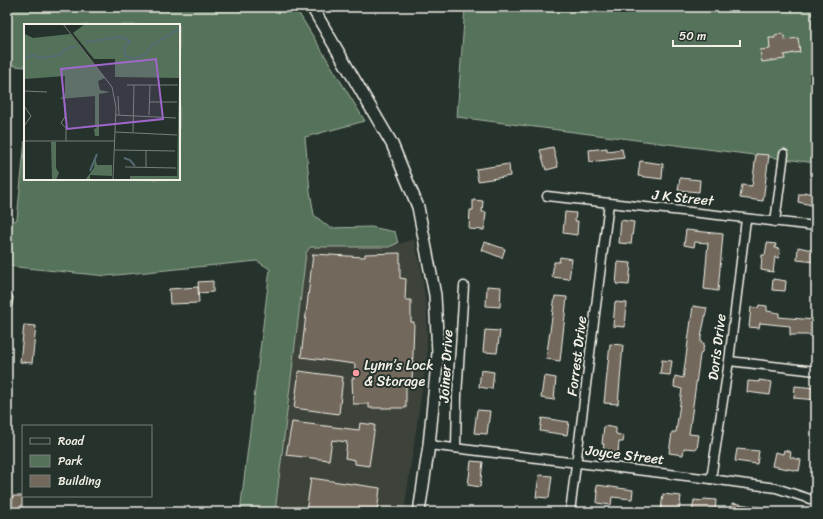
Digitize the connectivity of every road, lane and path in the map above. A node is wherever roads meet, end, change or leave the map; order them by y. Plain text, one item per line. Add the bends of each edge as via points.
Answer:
1 (312, 7) edge
2 (784, 154) dead end
3 (547, 196) dead end
4 (608, 203) junction
5 (746, 218) junction
6 (775, 222) junction
7 (816, 226) edge
8 (464, 286) dead end
9 (729, 361) junction
10 (816, 371) edge
11 (429, 445) junction
12 (456, 448) junction
13 (577, 463) junction
14 (711, 479) junction
15 (816, 501) edge
16 (419, 512) edge
17 (570, 512) edge

1 - 11 main road via 392,144 418,207 435,295 438,353
2 - 6 street
3 - 4 street, J K Street
4 - 5 street, J K Street
4 - 13 street, Forrest Drive
5 - 6 street, J K Street
5 - 9 street, Doris Drive
6 - 7 street, J K Street
8 - 12 street, Joiner Drive
9 - 10 street
9 - 14 street, Doris Drive
11 - 12 street, Joyce Street
11 - 16 main road
12 - 13 street, Joyce Street
13 - 14 street, Joyce Street
13 - 17 street, Forrest Drive
14 - 15 street, Joyce Street via 776,488

